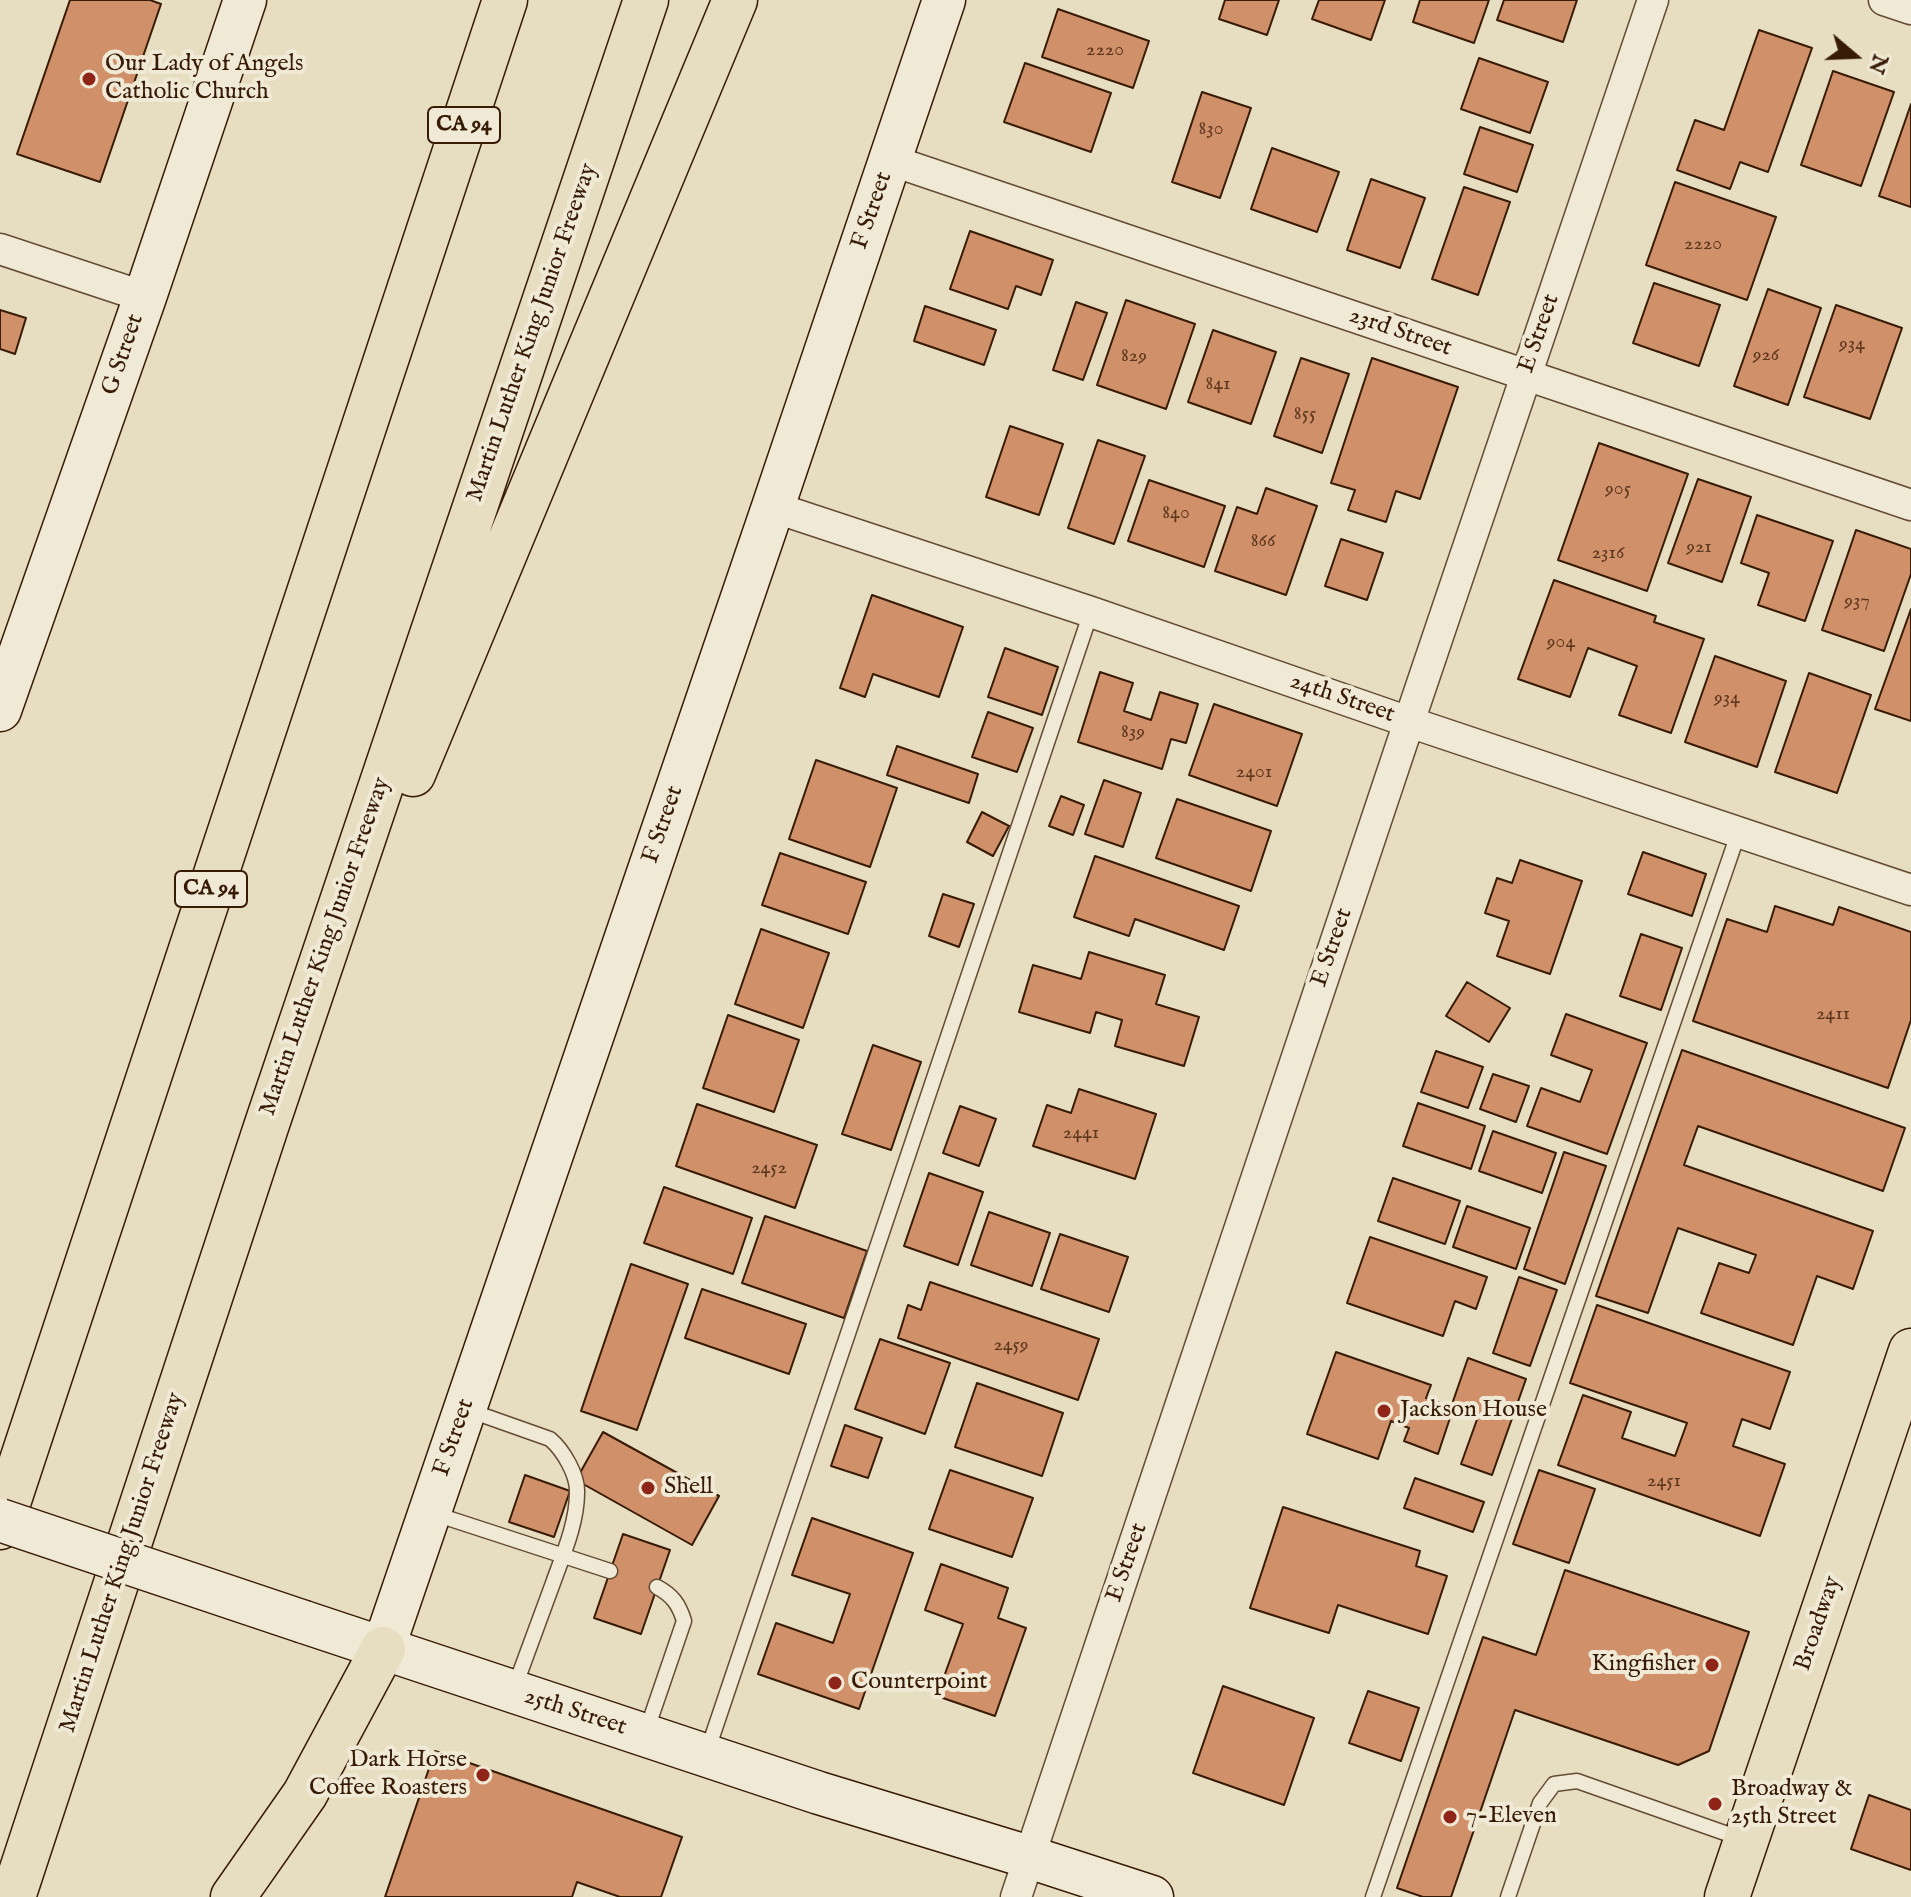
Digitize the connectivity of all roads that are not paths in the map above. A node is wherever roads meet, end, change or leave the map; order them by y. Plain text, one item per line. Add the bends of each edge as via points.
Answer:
1 (245, 0) edge
2 (505, 0) edge
3 (646, 0) edge
4 (735, 0) edge
5 (944, 0) edge
6 (1653, 0) edge
7 (1884, 0) edge
8 (1911, 9) edge
9 (890, 160) junction
10 (0, 249) edge
11 (145, 297) junction
12 (1526, 375) junction
13 (1911, 505) edge
14 (773, 507) junction
15 (1091, 612) junction
16 (0, 710) edge
17 (1409, 722) junction
18 (1739, 831) junction
19 (1911, 890) edge
20 (266, 1127) junction
21 (1911, 1351) edge
22 (465, 1409) junction
23 (429, 1512) junction
24 (0, 1520) edge
25 (0, 1527) edge
26 (563, 1555) junction
27 (610, 1571) dead end
28 (657, 1587) dead end
29 (383, 1649) junction
30 (513, 1693) junction
31 (645, 1737) junction
32 (706, 1756) junction
33 (1746, 1840) junction
34 (1029, 1857) junction
35 (13, 1897) edge
36 (233, 1897) edge
37 (1016, 1897) edge
38 (1152, 1897) edge
39 (1373, 1897) edge
40 (1508, 1897) edge
41 (1727, 1897) edge

1 - 11 main road, G Street
2 - 25 main road, CA 94
3 - 20 main road, Martin Luther King Junior Freeway
4 - 20 main road
5 - 9 main road, F Street
6 - 12 street, E Street
7 - 8 street
9 - 12 street, 23rd Street
9 - 14 main road, F Street
10 - 11 street
11 - 16 main road, G Street
12 - 13 street, 23rd Street
12 - 17 street, E Street
14 - 15 street, 24th Street
14 - 22 main road, F Street
15 - 17 street, 24th Street
15 - 32 lane
17 - 18 street, 24th Street
17 - 34 street, E Street
18 - 19 street, 24th Street
18 - 39 lane
20 - 35 main road, Martin Luther King Junior Freeway
21 - 33 main road, Broadway
22 - 23 main road, F Street
22 - 26 lane via 560,1447 578,1490
23 - 26 lane
23 - 29 main road, F Street
24 - 29 main road, 25th Street, bridge
26 - 27 lane
26 - 30 lane
28 - 31 lane via 671,1594 684,1621
29 - 30 main road, 25th Street
29 - 36 main road via 305,1794
30 - 31 main road, 25th Street
31 - 32 main road, 25th Street
32 - 34 main road, 25th Street
33 - 40 lane via 1577,1781 1554,1784 1540,1803
33 - 41 main road, Broadway
34 - 37 street, E Street
34 - 38 main road, 25th Street

